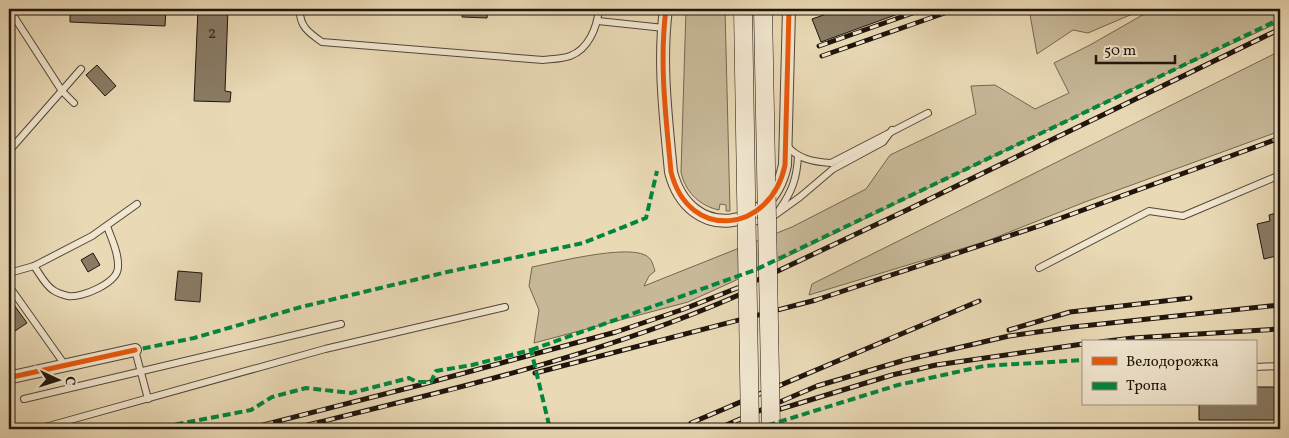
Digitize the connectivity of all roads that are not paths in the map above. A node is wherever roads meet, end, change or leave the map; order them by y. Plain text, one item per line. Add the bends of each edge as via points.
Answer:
1 (9, 9) edge
2 (300, 9) edge
3 (598, 9) edge
4 (666, 9) edge
5 (743, 9) edge
6 (764, 9) edge
7 (789, 9) edge
8 (598, 21) junction
9 (664, 28) junction
10 (81, 69) dead end
11 (62, 90) junction
12 (74, 103) dead end
13 (928, 113) dead end
14 (892, 130) junction
15 (786, 143) junction
16 (9, 151) edge
17 (798, 156) junction
18 (1280, 174) edge
19 (137, 204) dead end
20 (775, 215) junction
21 (728, 221) junction
22 (107, 226) junction
23 (34, 266) junction
24 (1039, 268) dead end
25 (9, 273) edge
26 (9, 286) edge
27 (505, 307) dead end
28 (341, 324) dead end
29 (135, 350) joint
30 (65, 366) junction
31 (1280, 366) edge
32 (1256, 367) edge
33 (140, 371) junction
34 (9, 372) edge
35 (24, 399) dead end
36 (148, 399) junction
37 (38, 429) edge
38 (750, 429) edge
39 (771, 429) edge

1 - 11 lane
2 - 8 lane via 308,33 322,42 543,60 570,56 585,48
3 - 8 lane
4 - 9 street
5 - 38 main road, bridge
6 - 39 main road, bridge
7 - 15 street
8 - 9 lane
9 - 21 street via 665,102 673,182 688,206 707,217
10 - 11 lane
11 - 12 lane
11 - 16 lane
13 - 14 lane
14 - 17 lane via 831,163
14 - 20 lane via 883,142 833,169
15 - 17 lane
15 - 21 street via 783,176 776,192 755,212
17 - 20 lane via 790,196
18 - 24 lane via 1183,216 1149,211
19 - 22 lane
20 - 21 lane via 751,222
22 - 23 lane
22 - 23 lane via 118,268 110,282 84,294 69,296 54,291
23 - 25 lane
26 - 30 lane
27 - 36 lane via 325,349
28 - 33 lane
29 - 30 street
29 - 33 lane
30 - 34 street via 12,377
31 - 32 lane
33 - 35 lane
33 - 36 lane
36 - 37 lane

